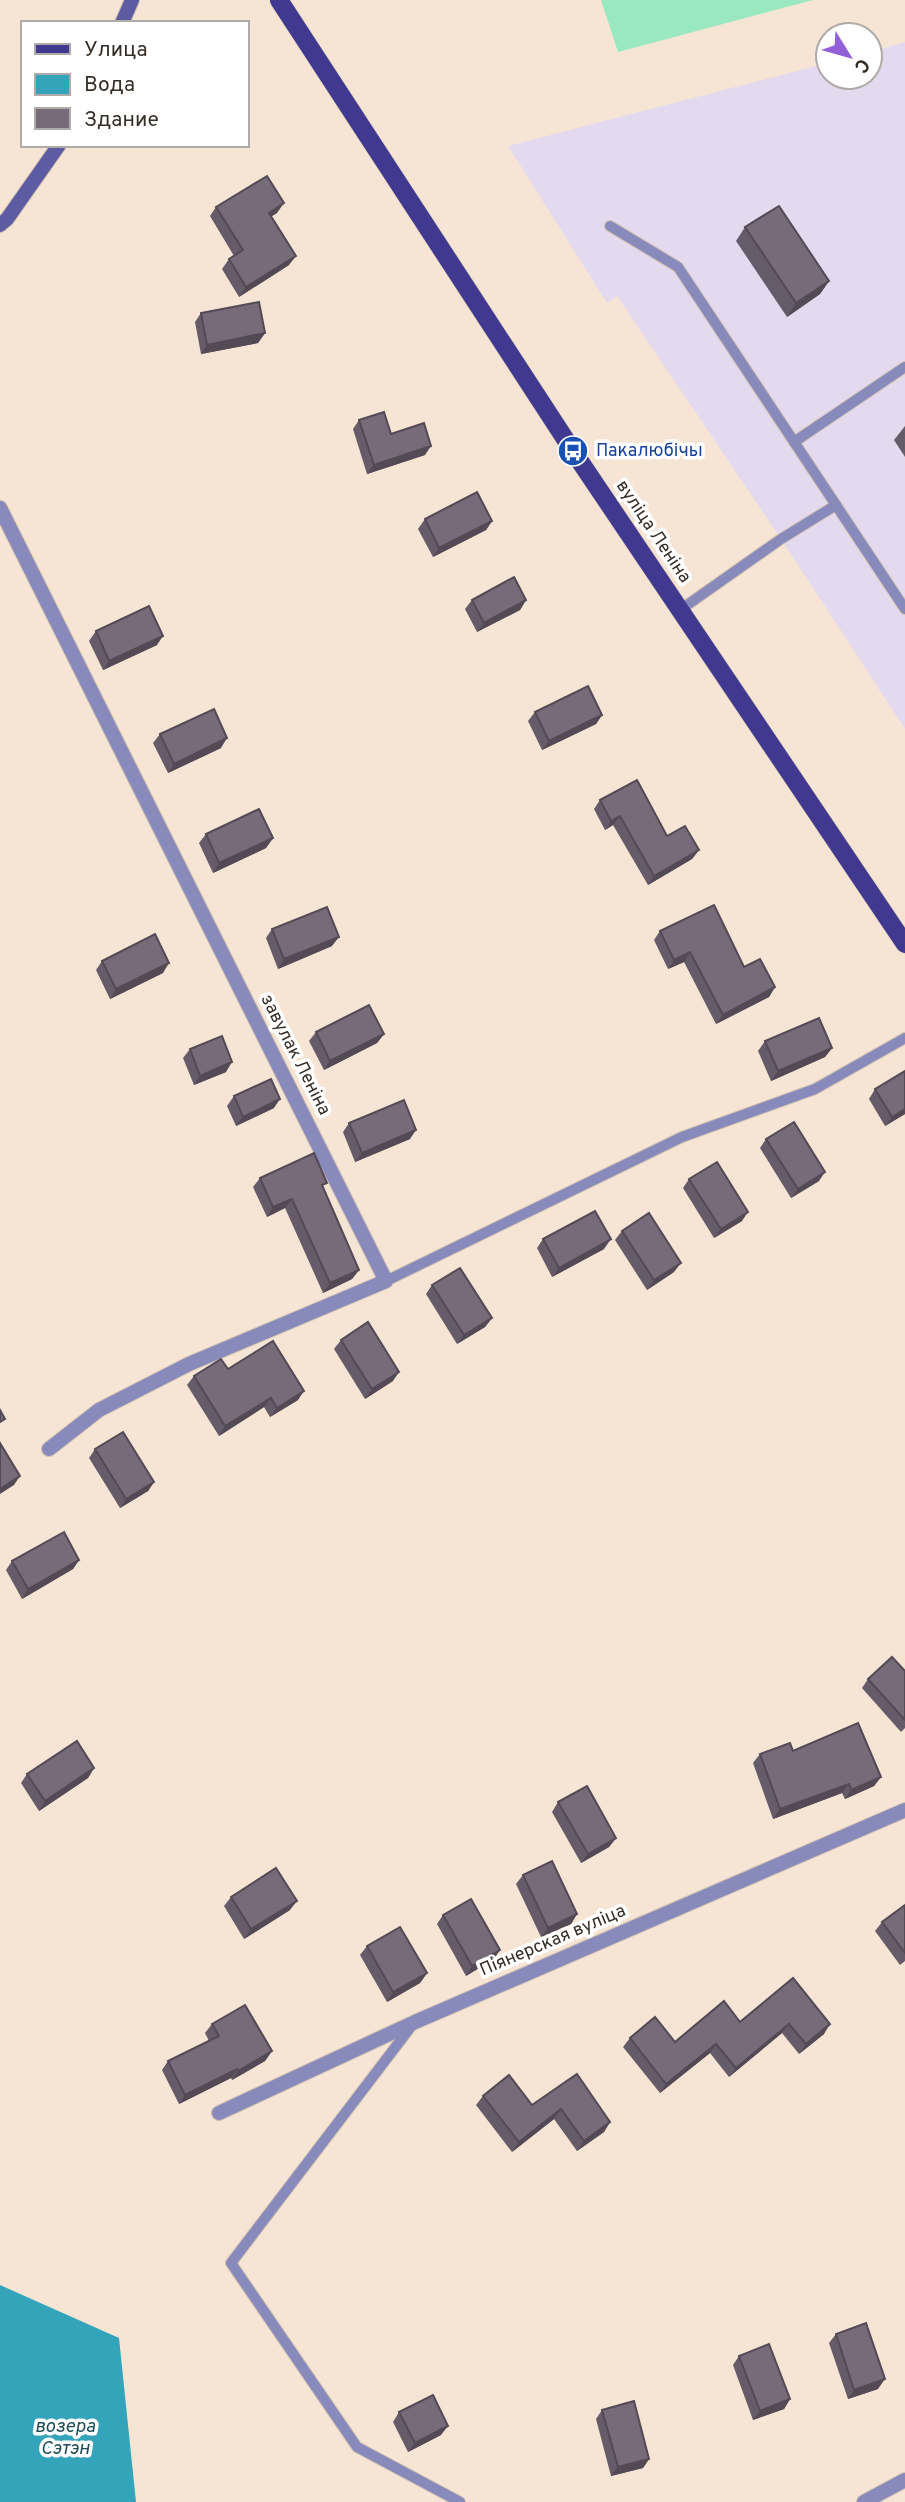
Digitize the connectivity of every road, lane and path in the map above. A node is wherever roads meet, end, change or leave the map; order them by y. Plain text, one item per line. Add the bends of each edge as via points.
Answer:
1 (132, 0) edge
2 (279, 0) edge
3 (123, 21) edge
4 (59, 147) edge
5 (0, 225) edge
6 (610, 226) dead end
7 (905, 367) edge
8 (794, 442) junction
9 (836, 505) junction
10 (0, 508) edge
11 (905, 609) edge
12 (680, 610) junction
13 (905, 944) edge
14 (905, 1038) edge
15 (386, 1281) junction
16 (48, 1449) dead end
17 (905, 1810) edge
18 (415, 2022) junction
19 (219, 2113) dead end
20 (905, 2480) edge
21 (460, 2502) edge
22 (864, 2502) edge

1 - 3 street
2 - 12 main road, вуліца Леніна
4 - 5 street
6 - 8 lane via 678,267
7 - 8 lane
8 - 9 lane
9 - 11 lane
9 - 12 lane
10 - 15 street, завулак Леніна
12 - 13 main road, вуліца Леніна
14 - 15 lane via 816,1089 682,1137
15 - 16 street via 189,1364 99,1410
17 - 18 street, Піянерская вуліца
18 - 19 street, Піянерская вуліца
18 - 21 lane via 231,2263 357,2447
20 - 22 street

